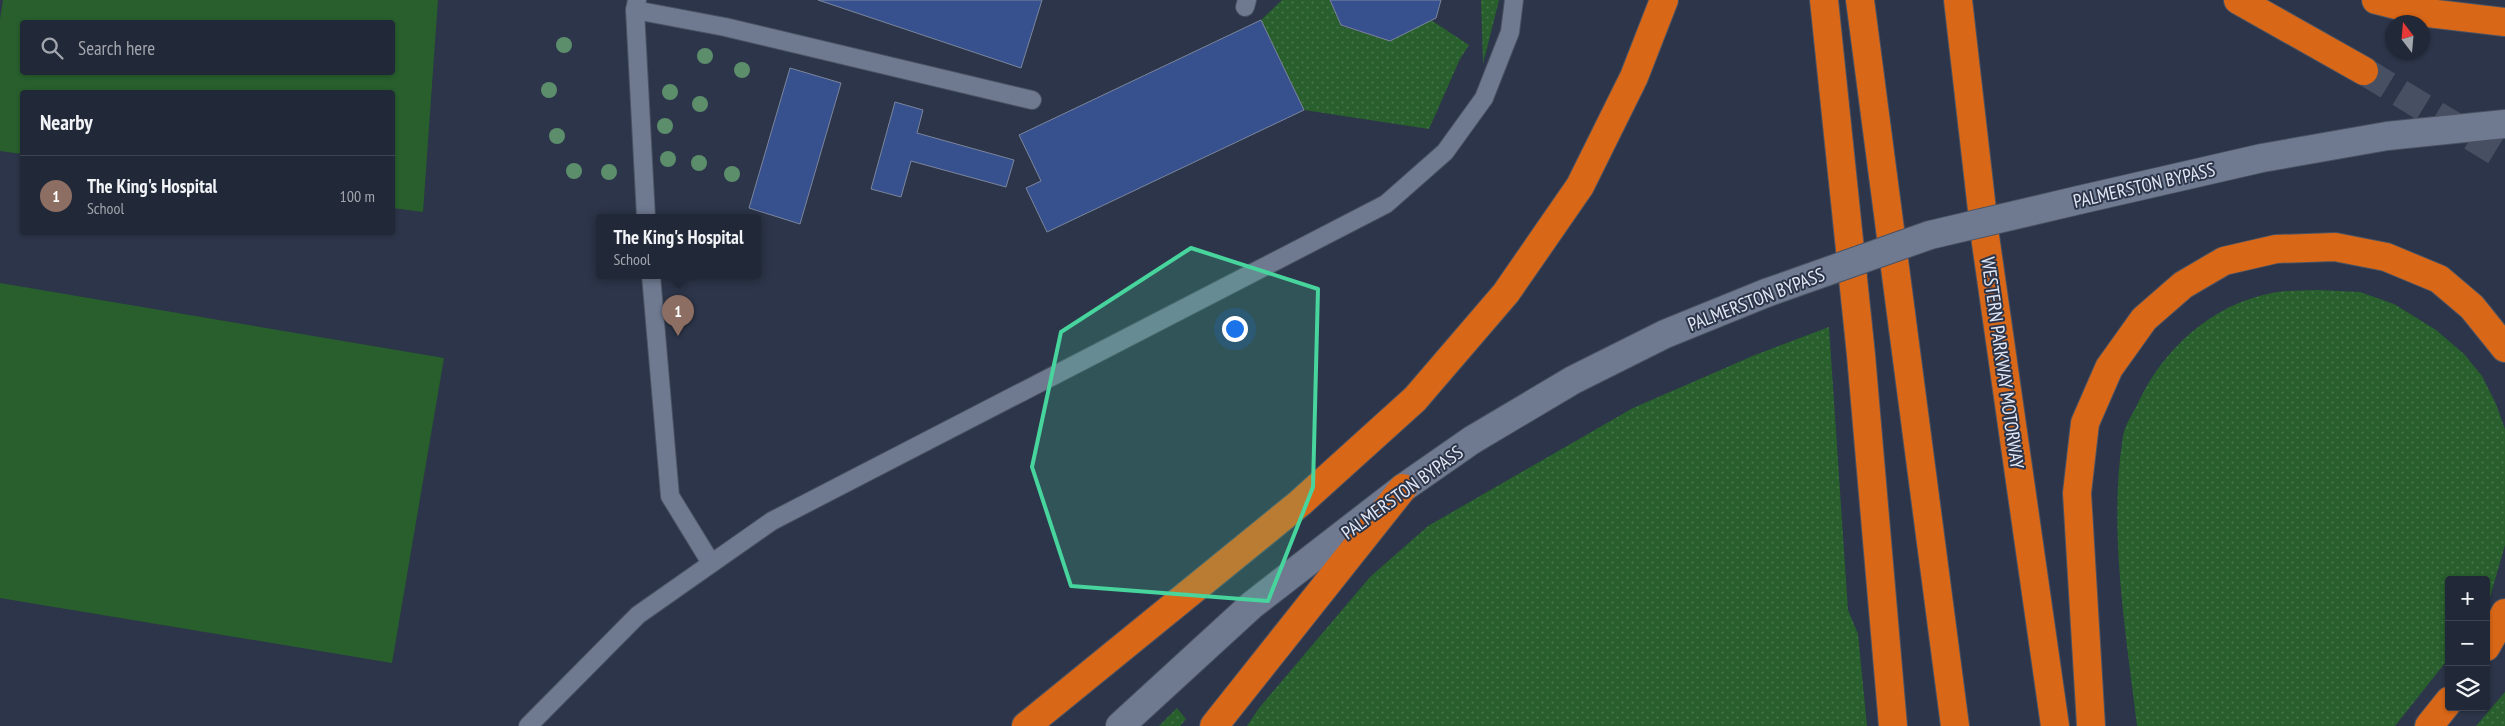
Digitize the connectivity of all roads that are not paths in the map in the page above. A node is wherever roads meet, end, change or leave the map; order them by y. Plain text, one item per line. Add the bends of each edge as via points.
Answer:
1 (1514, 0) edge
2 (1664, 0) edge
3 (1824, 0) edge
4 (1860, 0) edge
5 (1958, 0) edge
6 (2238, 0) edge
7 (2376, 0) edge
8 (636, 5) edge
9 (2505, 22) edge
10 (2364, 71) tunnel mouth
11 (1032, 100) dead end
12 (2505, 124) edge
13 (646, 214) edge
14 (651, 279) edge
15 (2505, 348) edge
16 (1403, 488) junction
17 (711, 563) junction
18 (2505, 613) edge
19 (2490, 639) edge
20 (2445, 706) edge
21 (528, 726) edge
22 (1026, 726) edge
23 (1120, 726) edge
24 (1214, 726) edge
25 (1893, 726) edge
26 (1955, 726) edge
27 (2055, 726) edge
28 (2091, 726) edge
29 (2429, 726) edge

1 - 17 lane via 1510,32 1484,98 1445,152 1386,204 772,521
2 - 22 highway via 1634,77 1580,186 1506,293 1415,399 1300,503
3 - 25 highway via 1862,355
4 - 26 highway
5 - 27 highway, WESTERN PARKWAY MOTORWAY via 1985,236
6 - 10 highway
7 - 9 highway via 2428,13
8 - 11 lane
8 - 13 lane
12 - 16 main road, PALMERSTON BYPASS, bridge via 2387,136 2262,158 1930,235 1766,293 1665,334 1573,380 1472,440
14 - 17 lane via 670,496
15 - 28 highway via 2472,307 2439,279 2386,257 2335,247 2276,249 2224,261 2183,285 2144,319 2109,368 2085,423 2077,493
16 - 23 main road, PALMERSTON BYPASS via 1252,605
16 - 24 highway
17 - 21 lane via 638,615
18 - 19 highway
20 - 29 highway

